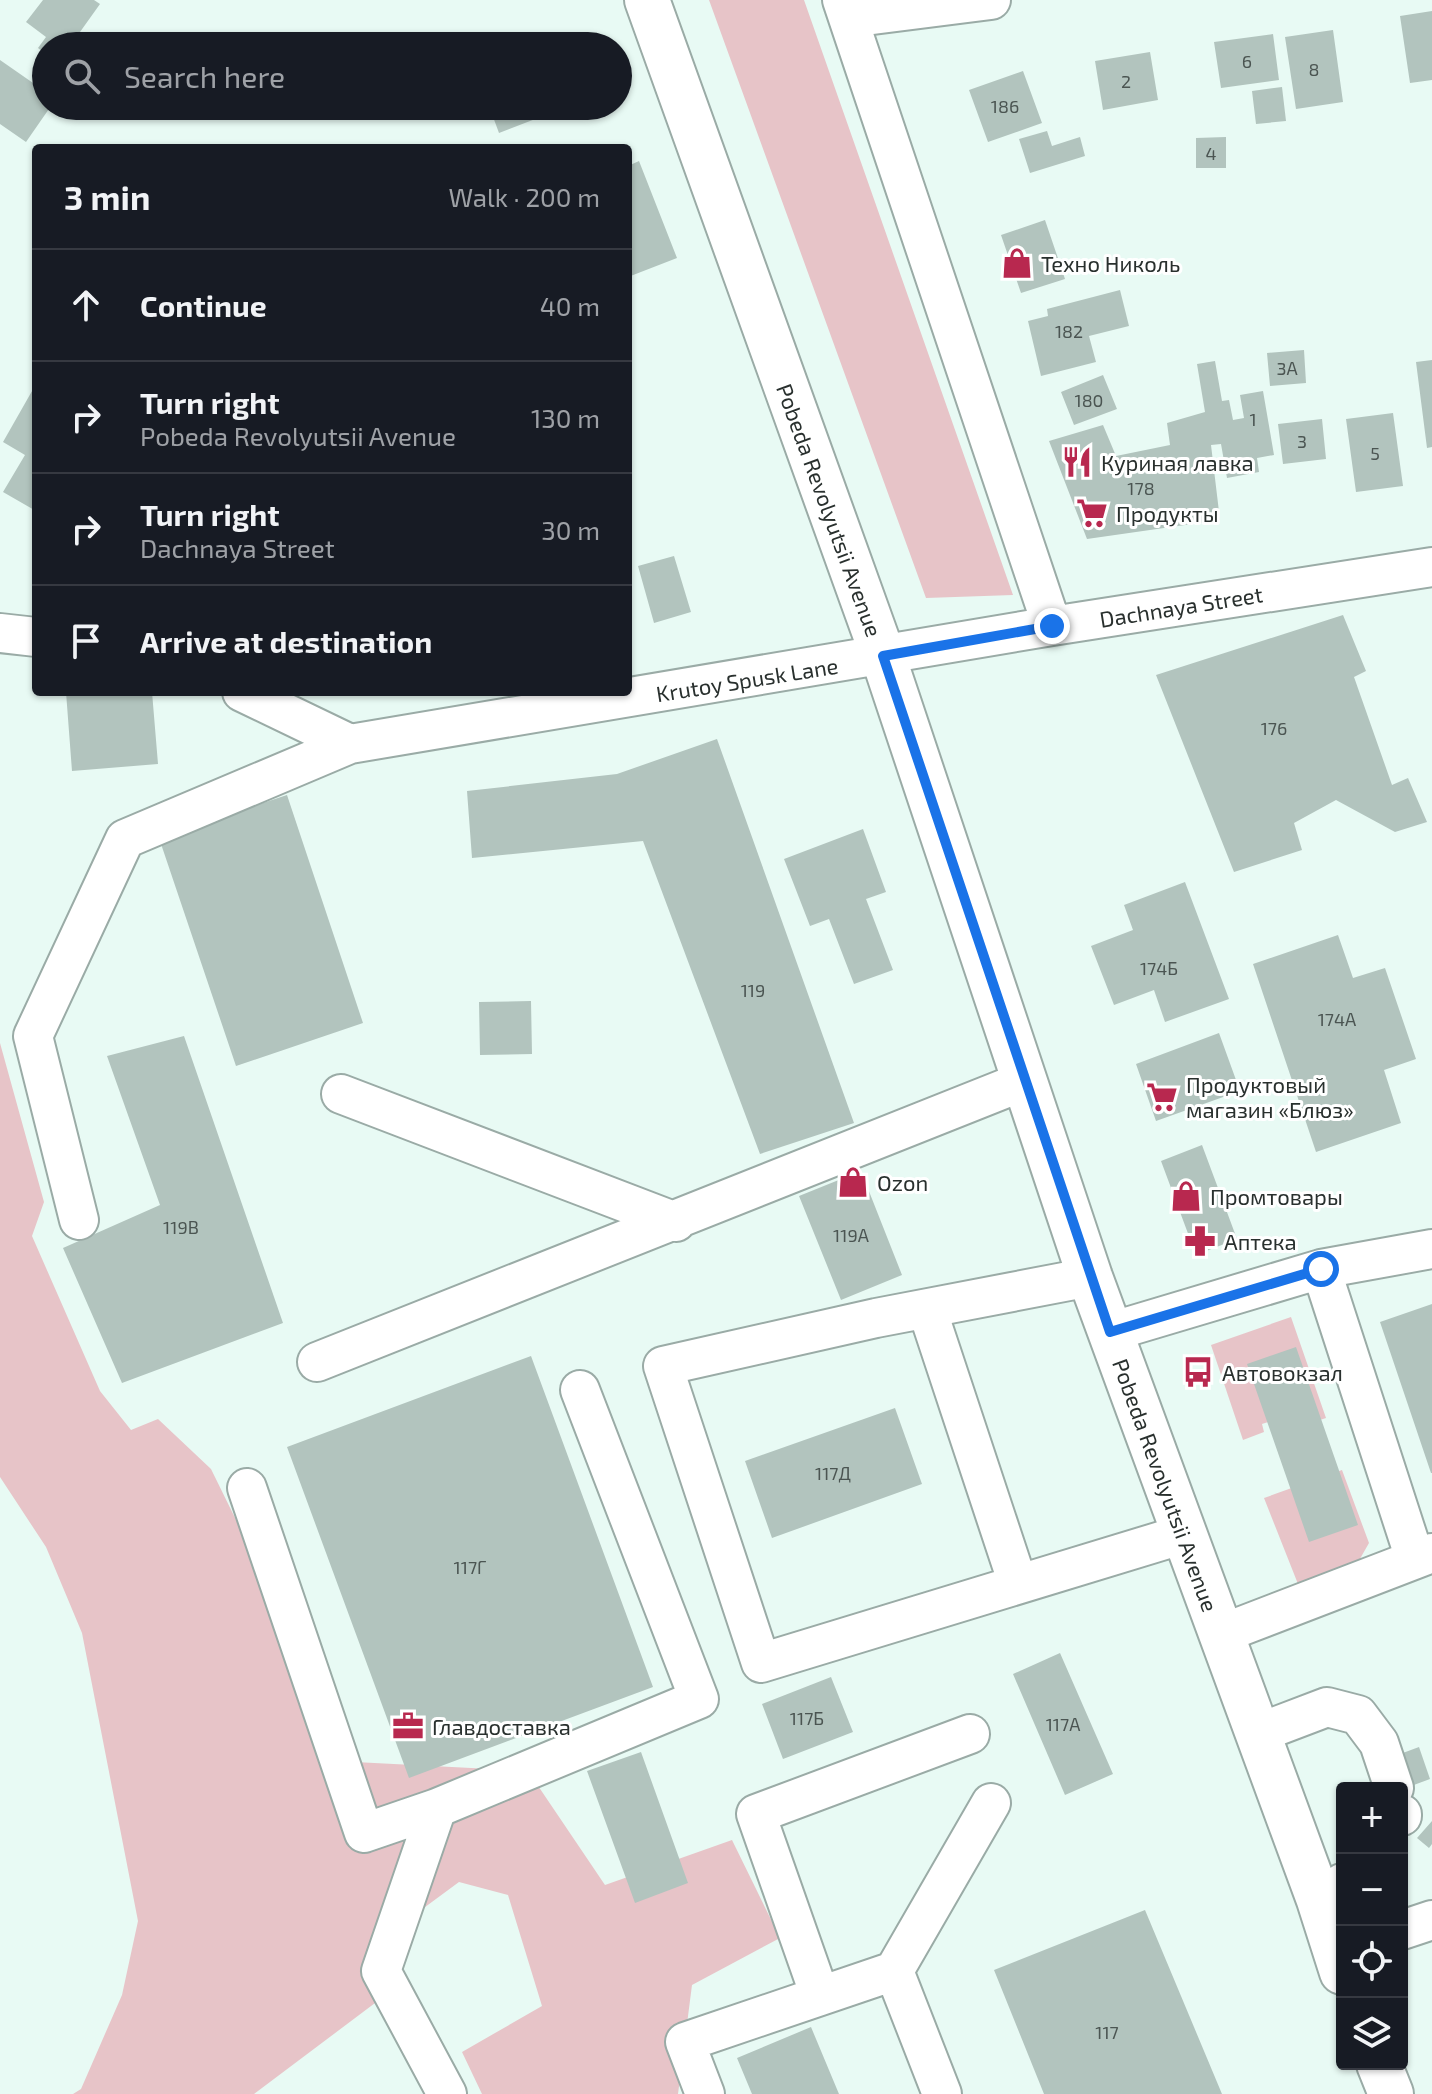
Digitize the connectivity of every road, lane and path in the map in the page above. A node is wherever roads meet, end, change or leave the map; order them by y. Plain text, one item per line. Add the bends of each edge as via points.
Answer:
1 (647, 0) edge
2 (991, 0) edge
3 (845, 9) edge
4 (1432, 567) edge
5 (1052, 626) junction
6 (0, 633) edge
7 (32, 637) edge
8 (883, 656) junction
9 (250, 696) edge
10 (350, 744) junction
11 (1024, 1081) junction
12 (341, 1094) dead end
13 (79, 1220) dead end
14 (676, 1222) junction
15 (1432, 1249) edge
16 (1321, 1269) junction
17 (1090, 1277) junction
18 (927, 1309) junction
19 (1110, 1332) junction
20 (317, 1362) dead end
21 (580, 1390) dead end
22 (247, 1488) dead end
23 (1184, 1534) junction
24 (1424, 1556) edge
25 (1018, 1584) junction
26 (1221, 1634) junction
27 (970, 1734) dead end
28 (1256, 1734) junction
29 (1392, 1782) edge
30 (991, 1803) dead end
31 (437, 1808) junction
32 (1330, 1892) edge
33 (1432, 1920) edge
34 (1408, 1928) edge
35 (1336, 1935) edge
36 (894, 1971) junction
37 (820, 1996) junction
38 (1381, 2070) edge
39 (447, 2094) edge
40 (705, 2094) edge
41 (942, 2094) edge
42 (1391, 2094) edge

1 - 8 main road, Pobeda Revolyutsii Avenue
2 - 3 street
3 - 5 street
4 - 5 street, Dachnaya Street
5 - 8 street, Dachnaya Street
6 - 7 street
8 - 10 street, Krutoy Spusk Lane
8 - 11 main road, Pobeda Revolyutsii Avenue
9 - 10 street
10 - 13 street, Krutoy Spusk Lane via 125,839 33,1036
11 - 14 street
11 - 17 main road, Pobeda Revolyutsii Avenue
12 - 14 street
14 - 20 street
15 - 16 street
16 - 19 street
16 - 24 street
17 - 18 street
17 - 19 main road, Pobeda Revolyutsii Avenue
18 - 25 street
18 - 25 street via 663,1366 761,1663
19 - 23 main road, Pobeda Revolyutsii Avenue
21 - 31 street via 699,1699
22 - 31 street via 364,1833
23 - 25 street
23 - 26 main road, Pobeda Revolyutsii Avenue
24 - 26 street
26 - 28 main road, Pobeda Revolyutsii Avenue
27 - 37 street via 756,1814
28 - 29 street via 1327,1707 1358,1715 1379,1743
28 - 32 main road, Pobeda Revolyutsii Avenue
30 - 36 street
31 - 39 street via 381,1971
32 - 35 main road, Pobeda Revolyutsii Avenue
33 - 34 street
36 - 37 street
36 - 41 street
37 - 40 street via 685,2042
38 - 42 main road

